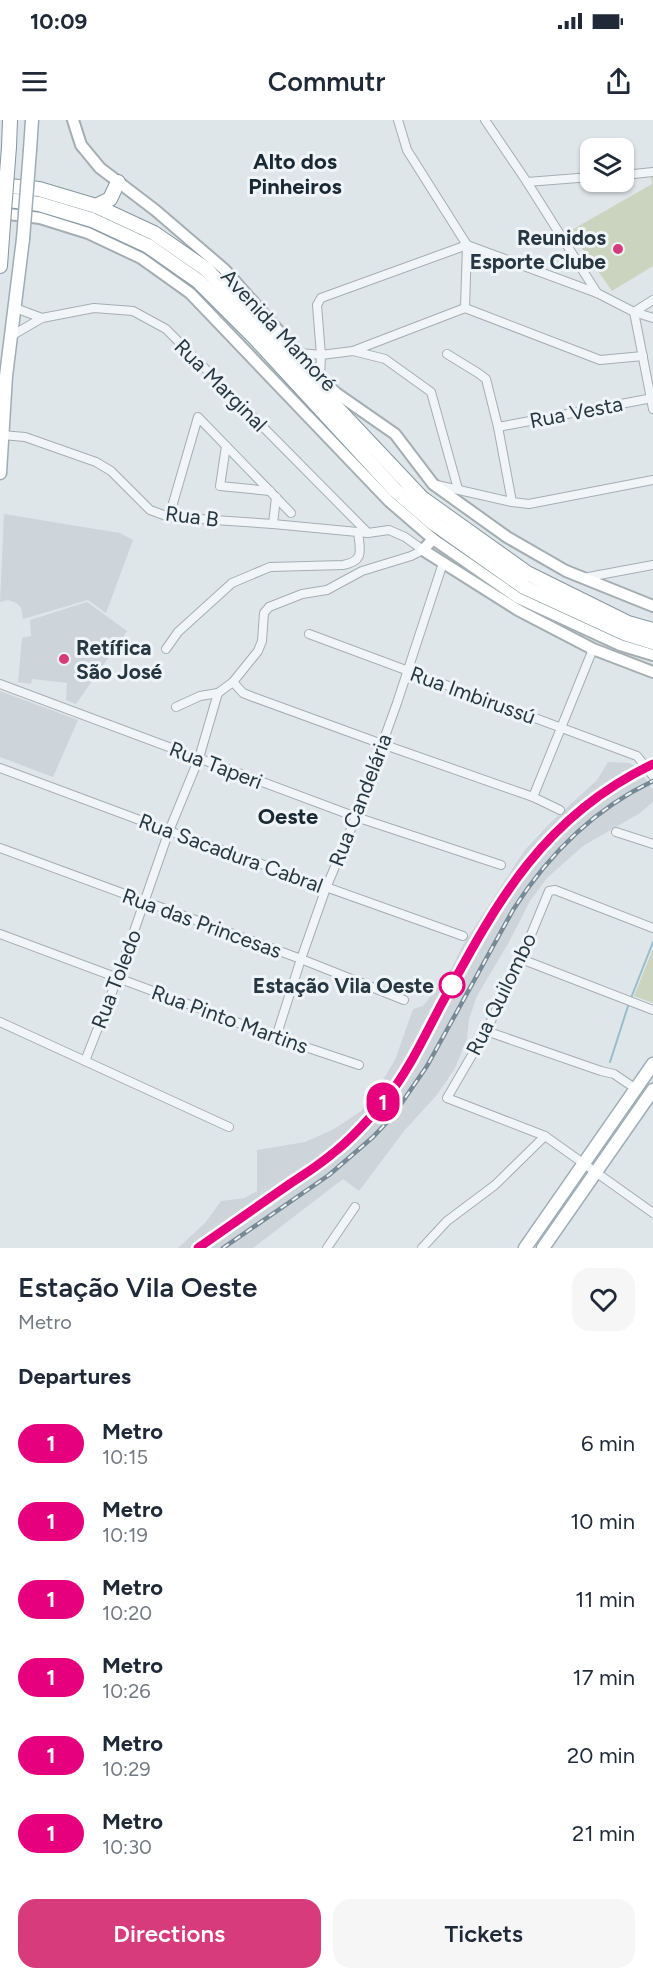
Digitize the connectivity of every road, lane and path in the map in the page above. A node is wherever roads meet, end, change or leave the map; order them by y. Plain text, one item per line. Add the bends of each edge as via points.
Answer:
1 (10, 120) edge
2 (32, 120) edge
3 (73, 120) edge
4 (398, 120) edge
5 (485, 120) edge
6 (653, 172) edge
7 (634, 174) edge
8 (580, 178) edge
9 (118, 182) junction
10 (527, 182) junction
11 (0, 185) edge
12 (0, 199) edge
13 (96, 206) junction
14 (0, 213) edge
15 (468, 245) junction
16 (0, 266) edge
17 (597, 293) junction
18 (653, 300) edge
19 (15, 308) junction
20 (465, 308) junction
21 (634, 312) junction
22 (42, 318) junction
23 (653, 318) edge
24 (11, 336) junction
25 (354, 351) junction
26 (300, 353) junction
27 (447, 354) dead end
28 (321, 355) junction
29 (643, 356) junction
30 (320, 378) junction
31 (652, 398) edge
32 (653, 409) edge
33 (498, 427) junction
34 (3, 435) junction
35 (226, 446) junction
36 (0, 473) edge
37 (653, 480) edge
38 (433, 484) junction
39 (458, 489) junction
40 (273, 494) junction
41 (512, 502) junction
42 (291, 513) dead end
43 (169, 517) junction
44 (273, 524) junction
45 (358, 532) junction
46 (368, 533) junction
47 (433, 539) junction
48 (423, 550) junction
49 (443, 563) junction
50 (653, 565) edge
51 (581, 578) junction
52 (653, 606) edge
53 (653, 630) edge
54 (309, 634) dead end
55 (653, 642) edge
56 (166, 649) dead end
57 (593, 649) junction
58 (653, 655) edge
59 (408, 671) junction
60 (653, 672) edge
61 (233, 682) junction
62 (0, 684) edge
63 (218, 693) junction
64 (176, 707) dead end
65 (561, 727) junction
66 (382, 744) junction
67 (199, 758) junction
68 (0, 768) edge
69 (653, 776) edge
70 (533, 796) junction
71 (560, 810) dead end
72 (356, 817) junction
73 (169, 831) junction
74 (616, 832) dead end
75 (653, 844) edge
76 (0, 848) edge
77 (501, 865) dead end
78 (326, 888) junction
79 (145, 903) junction
80 (653, 928) edge
81 (0, 934) edge
82 (463, 936) dead end
83 (301, 959) junction
84 (520, 959) junction
85 (118, 977) junction
86 (404, 1000) dead end
87 (653, 1010) edge
88 (0, 1022) edge
89 (486, 1031) junction
90 (276, 1037) junction
91 (85, 1061) junction
92 (653, 1064) edge
93 (359, 1065) dead end
94 (636, 1089) junction
95 (653, 1090) edge
96 (230, 1127) dead end
97 (545, 1136) junction
98 (585, 1163) junction
99 (596, 1171) junction
100 (355, 1207) dead end
101 (653, 1213) edge
102 (327, 1248) edge
103 (422, 1248) edge
104 (525, 1248) edge
105 (543, 1248) edge

1 - 16 highway, bridge
2 - 19 main road, bridge
3 - 9 street, Avenida Mamoré via 81,145
4 - 15 street via 407,150
5 - 10 street
6 - 7 street
8 - 10 street
9 - 13 highway via 110,200
9 - 26 street, Avenida Mamoré via 225,270
10 - 17 street
11 - 13 highway via 39,189
12 - 55 highway via 39,204 92,220 148,246 198,281 395,490 432,522 524,587 624,633
13 - 53 highway via 154,233 206,269 422,498 527,573 628,623
14 - 47 street via 40,218 88,233 141,258 190,293 388,501
15 - 17 street
15 - 20 street
15 - 28 street via 321,298 317,304
17 - 21 street
18 - 21 street
19 - 22 street
19 - 24 main road
20 - 25 street
20 - 29 street via 600,360
21 - 23 street
21 - 29 street
22 - 24 street, Rua Marginal
22 - 46 street, Rua Marginal via 94,308 134,311 154,321
24 - 34 main road
25 - 28 street
25 - 39 street via 385,359 431,392
26 - 28 street
26 - 30 street, Avenida Mamoré
27 - 33 street via 486,379
28 - 30 street
29 - 31 street
30 - 38 street, Avenida Mamoré via 395,434
31 - 32 street
31 - 33 street, Rua Vesta
33 - 41 street
34 - 36 main road
34 - 43 street, Rua B via 25,437 96,462 111,471 150,510
35 - 40 street
35 - 40 street via 220,486
35 - 43 street via 198,417
37 - 41 street via 529,504
38 - 39 street
38 - 51 street, Avenida Mamoré via 507,537
39 - 41 street
40 - 42 street
40 - 44 street
43 - 44 street, Rua B
44 - 45 street, Rua B
45 - 46 street, Rua B
45 - 56 street via 360,551 353,563 270,567 232,583 178,632
46 - 48 street, Rua B via 389,530
47 - 48 street
47 - 58 street via 518,598 620,645
48 - 49 street
48 - 61 street via 362,571 327,590 302,594 269,607 264,613 258,651
49 - 57 street via 518,610
49 - 59 street, Rua Candelária
50 - 51 street
51 - 52 street, Avenida Mamoré
54 - 59 street, Rua Imbirussú
57 - 60 street
57 - 65 street
59 - 65 street, Rua Imbirussú
59 - 66 street, Rua Candelária
61 - 63 street
61 - 66 street via 243,693
62 - 67 street, Rua Taperi
63 - 64 street
63 - 67 street, Rua Toledo
65 - 69 street, Rua Imbirussú via 638,756
65 - 70 street
66 - 70 street
66 - 72 street, Rua Candelária
67 - 72 street, Rua Taperi
67 - 73 street, Rua Toledo
68 - 73 street, Rua Sacadura Cabral
70 - 71 street
72 - 77 street, Rua Taperi
72 - 78 street, Rua Candelária
73 - 78 street, Rua Sacadura Cabral
73 - 79 street, Rua Toledo
74 - 75 street
76 - 79 street, Rua das Princesas
78 - 82 street, Rua Sacadura Cabral
78 - 83 street, Rua Candelária
79 - 83 street, Rua das Princesas
79 - 85 street, Rua Toledo
80 - 84 street, Rua Quilombo via 552,889
81 - 85 street, Rua Pinto Martins
83 - 86 street, Rua das Princesas
83 - 90 street, Rua Candelária
84 - 87 street
84 - 89 street, Rua Quilombo
85 - 90 street, Rua Pinto Martins
85 - 91 street, Rua Toledo
88 - 91 street
89 - 94 street via 614,1074
89 - 97 street, Rua Quilombo via 447,1098
90 - 93 street, Rua Pinto Martins
91 - 96 street
92 - 94 main road
94 - 98 main road
95 - 99 main road
97 - 98 street
97 - 103 street via 495,1185 447,1221
98 - 99 street
98 - 104 main road
99 - 101 street
99 - 105 main road
100 - 102 street

